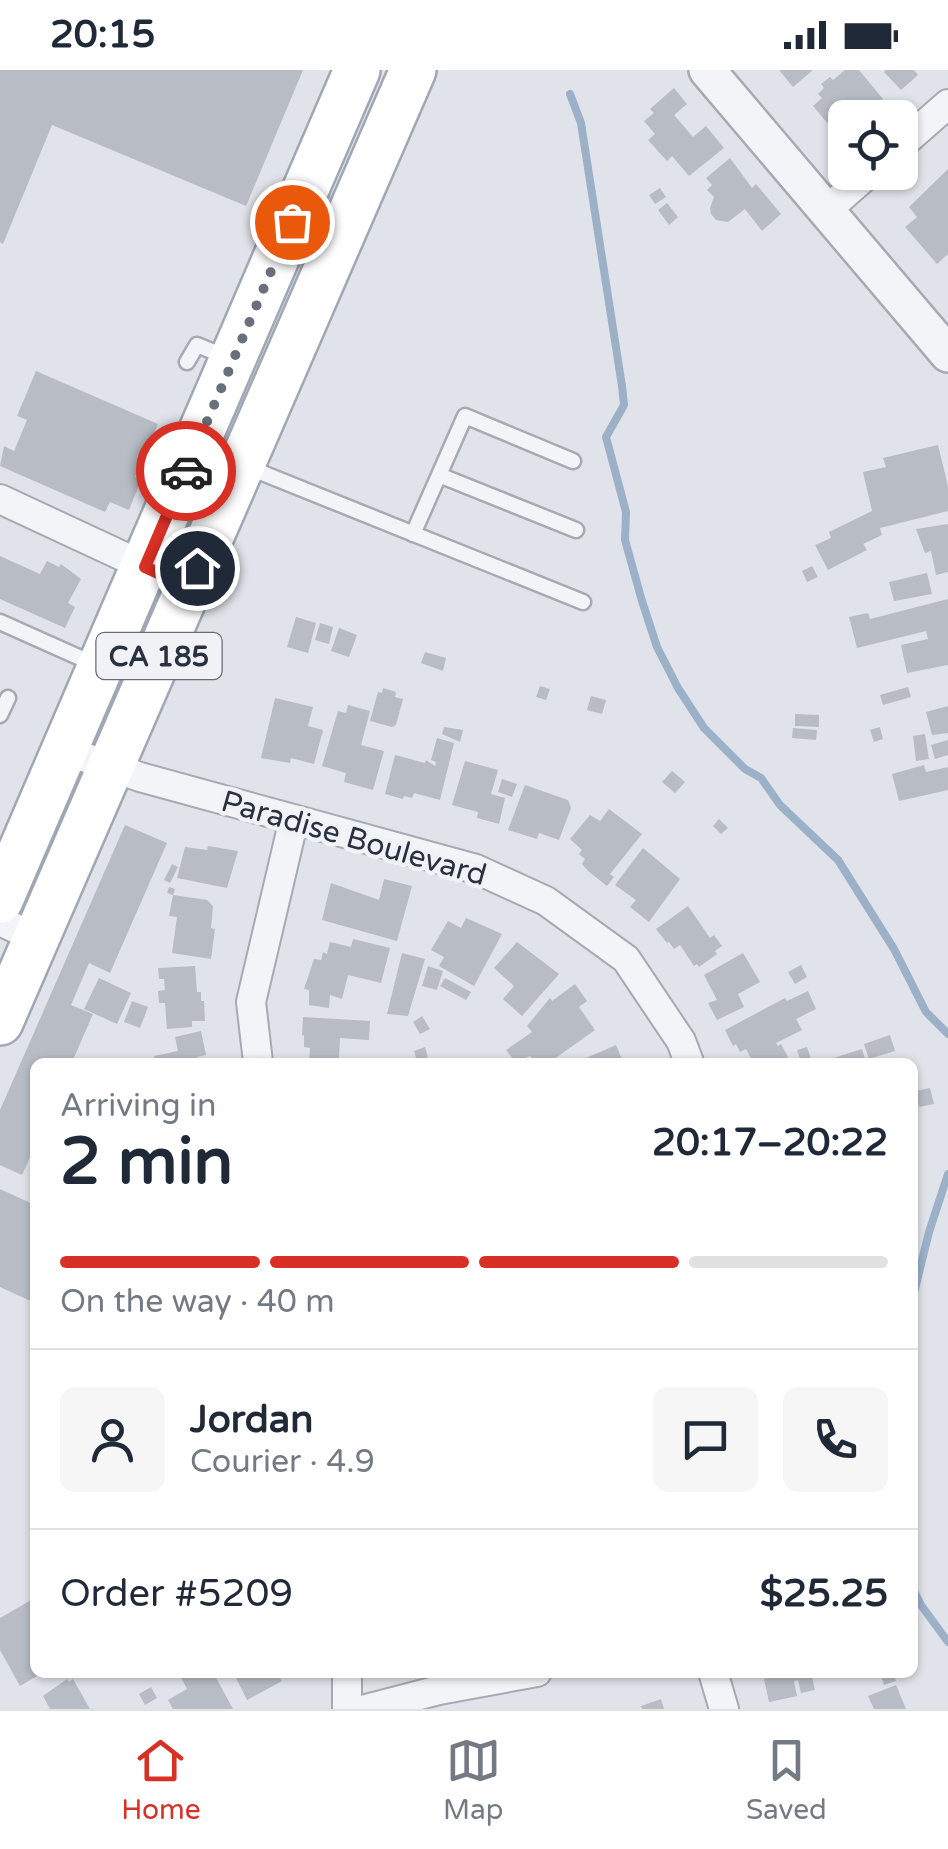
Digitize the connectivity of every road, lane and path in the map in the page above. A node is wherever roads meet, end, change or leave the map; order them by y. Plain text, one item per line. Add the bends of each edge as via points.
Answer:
1 (357, 70) edge
2 (413, 70) edge
3 (707, 70) edge
4 (948, 104) edge
5 (918, 130) edge
6 (850, 190) edge
7 (828, 209) junction
8 (948, 354) edge
9 (234, 360) junction
10 (187, 362) dead end
11 (573, 461) dead end
12 (241, 465) junction
13 (439, 475) junction
14 (0, 499) edge
15 (576, 530) dead end
16 (413, 534) junction
17 (145, 567) junction
18 (189, 587) junction
19 (583, 602) dead end
20 (0, 622) edge
21 (100, 666) junction
22 (8, 698) dead end
23 (0, 715) edge
24 (64, 750) junction
25 (110, 767) junction
26 (294, 819) junction
27 (0, 900) edge
28 (18, 930) edge
29 (0, 1022) edge
30 (257, 1058) edge
31 (687, 1058) edge
32 (347, 1678) edge
33 (506, 1678) edge
34 (715, 1678) edge
35 (347, 1709) edge
36 (366, 1709) edge
37 (724, 1709) edge

1 - 9 main road, CA 185
2 - 12 main road, CA 185
3 - 7 street
4 - 5 street
6 - 7 street
7 - 8 street
9 - 10 lane via 197,345
9 - 17 main road, CA 185
11 - 13 lane via 465,416
12 - 16 lane
12 - 18 main road, CA 185
13 - 15 lane
13 - 16 lane
14 - 17 street
16 - 19 lane
17 - 18 street
17 - 21 main road, CA 185
18 - 25 main road, CA 185
20 - 21 lane
21 - 24 main road, CA 185
22 - 23 lane
24 - 25 street, Paradise Boulevard
24 - 27 main road, CA 185
25 - 26 street, Paradise Boulevard
25 - 28 main road, CA 185
26 - 30 street via 250,1002
26 - 31 street, Paradise Boulevard via 476,869 546,901 626,959
28 - 29 main road, CA 185
32 - 35 street
33 - 36 street
34 - 37 street

